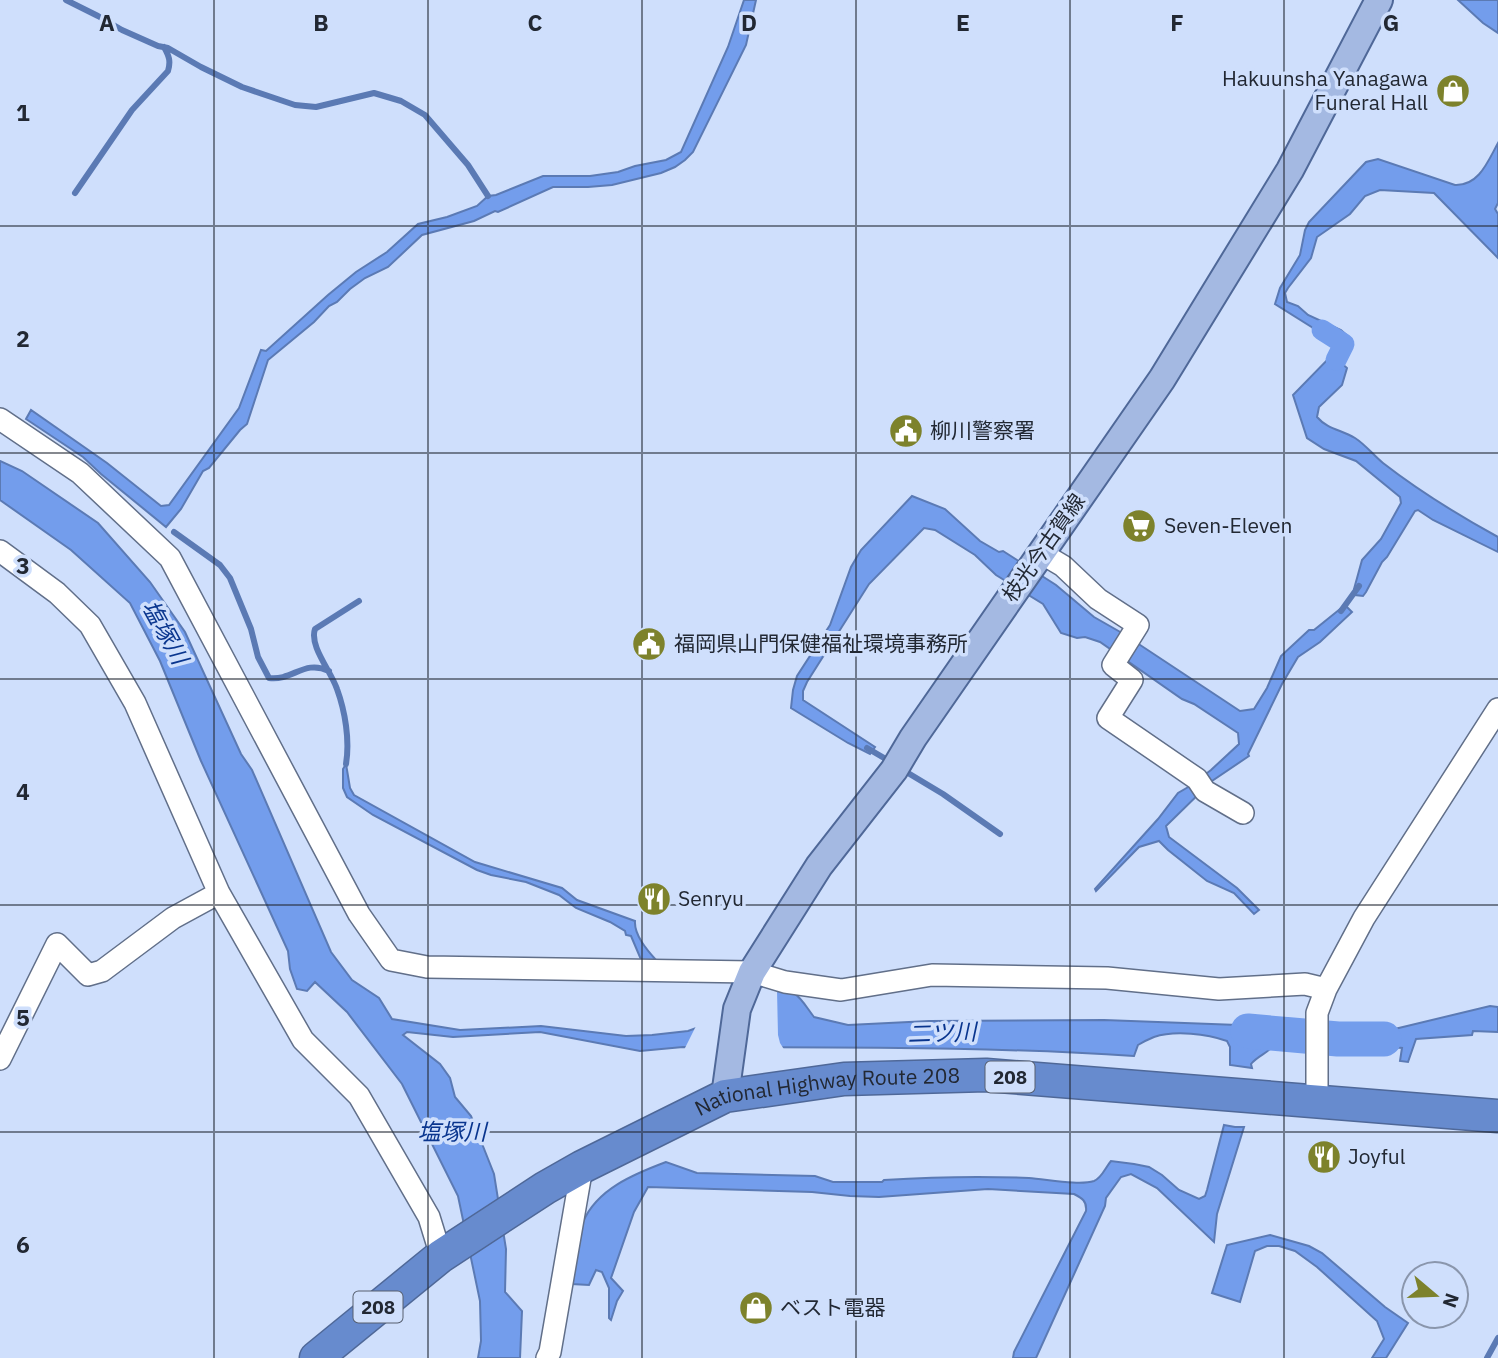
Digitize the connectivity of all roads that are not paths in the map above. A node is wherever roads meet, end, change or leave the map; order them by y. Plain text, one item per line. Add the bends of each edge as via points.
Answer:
1 (1379, 0) edge
2 (0, 419) edge
3 (0, 551) edge
4 (1037, 559) junction
5 (1498, 709) edge
6 (1242, 813) dead end
7 (219, 893) junction
8 (748, 981) junction
9 (1326, 989) junction
10 (0, 1059) edge
11 (725, 1096) junction
12 (1317, 1100) junction
13 (1498, 1116) edge
14 (582, 1167) junction
15 (441, 1256) junction
16 (316, 1358) edge
17 (547, 1358) edge

1 - 4 main road, 枝光今古賀線 via 1290,170 1215,294
2 - 8 street via 80,473 170,558 359,914 391,960 427,968
3 - 7 street via 57,593 90,625 135,703
4 - 6 street via 1063,566 1098,599 1138,625 1113,665 1132,680 1108,719
4 - 8 main road, 枝光今古賀線 via 899,763 819,866
5 - 9 street via 1364,918
7 - 10 street via 173,918 102,971 88,975 57,944
7 - 15 street via 303,1040 359,1096 429,1217
8 - 9 street via 841,990 932,975 1107,978 1219,989 1305,984
8 - 11 main road, 枝光今古賀線 via 737,1009
9 - 12 street via 1317,1013
11 - 12 highway, National Highway Route 208 / 208 via 844,1079 986,1075
11 - 14 highway, National Highway Route 208 / 208
12 - 13 highway, National Highway Route 208 / 208
14 - 15 highway, National Highway Route 208 / 208
14 - 17 street
15 - 16 highway, National Highway Route 208 / 208

